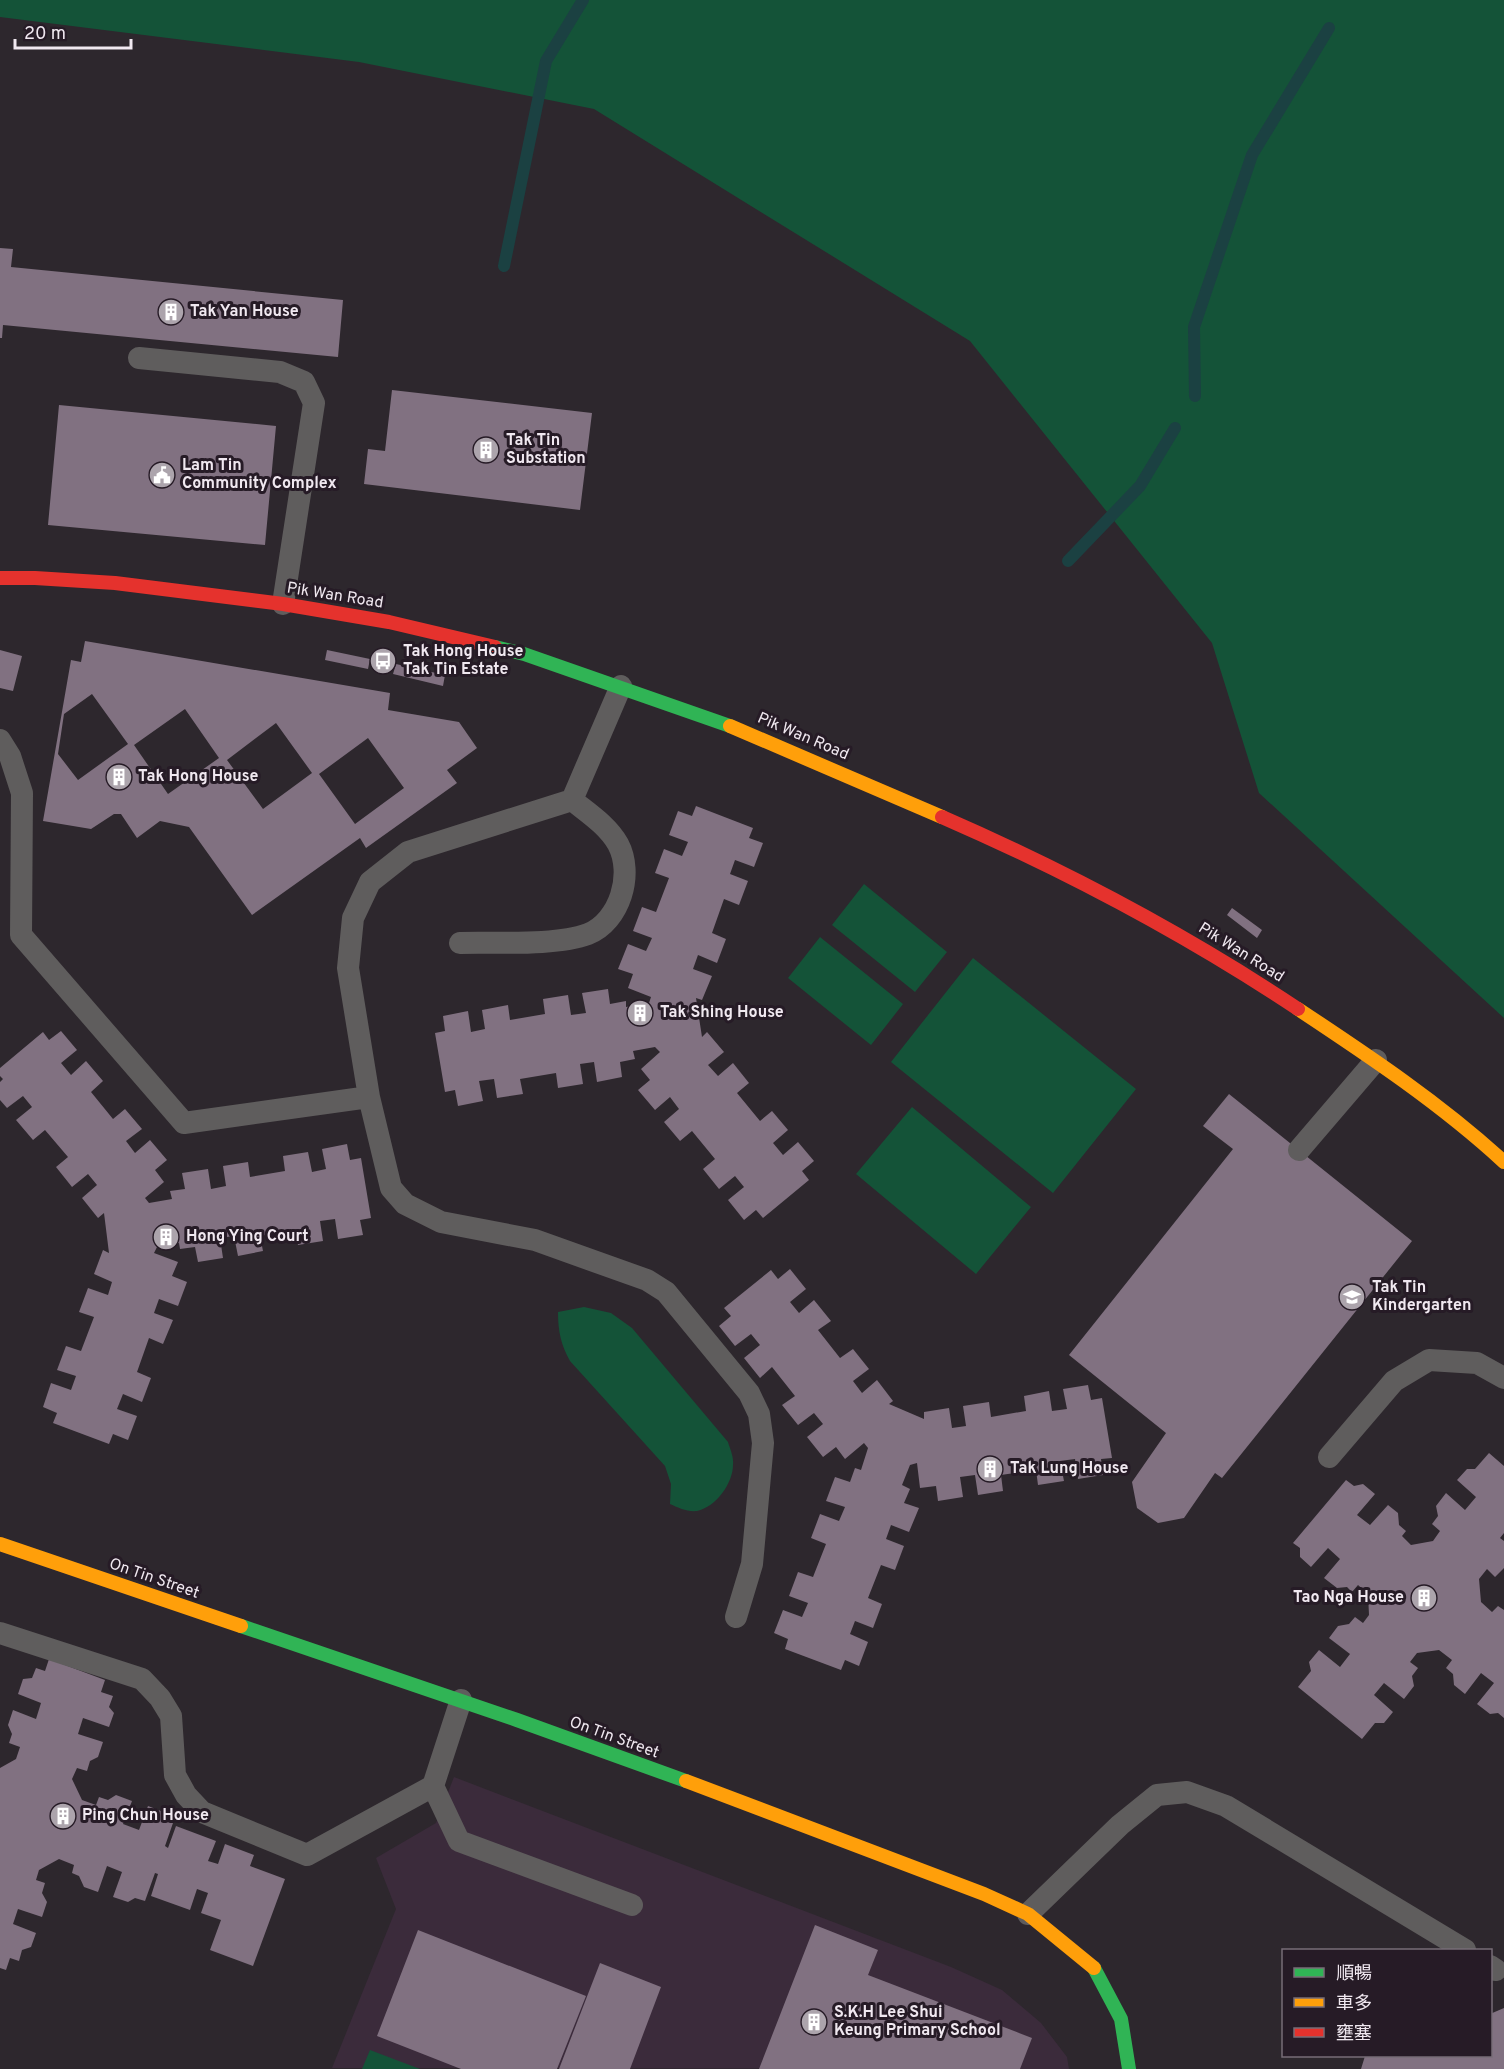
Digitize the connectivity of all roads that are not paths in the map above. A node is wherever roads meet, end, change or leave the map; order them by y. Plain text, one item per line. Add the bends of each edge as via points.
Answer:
1 (139, 358) dead end
2 (0, 578) edge
3 (284, 604) junction
4 (621, 687) junction
5 (0, 740) edge
6 (572, 800) junction
7 (460, 943) dead end
8 (1376, 1060) junction
9 (369, 1097) junction
10 (1299, 1150) dead end
11 (1504, 1162) edge
12 (1504, 1378) edge
13 (1329, 1457) dead end
14 (0, 1544) edge
15 (735, 1617) dead end
16 (0, 1633) edge
17 (461, 1700) junction
18 (433, 1786) junction
19 (632, 1905) dead end
20 (1028, 1914) junction
21 (1463, 1949) edge
22 (1129, 2069) edge

1 - 3 lane via 280,372 304,382 314,403
2 - 3 main road, Pik Wan Road via 115,583
3 - 4 main road, Pik Wan Road via 476,642
4 - 6 lane
4 - 8 main road, Pik Wan Road via 740,729 1012,847 1183,937
5 - 9 lane via 10,756 21,793 21,935 184,1123
6 - 7 lane via 603,825 618,845 625,870 622,895 610,918 590,933 565,940
6 - 9 lane via 408,852 370,882 352,918 348,968
8 - 10 lane
8 - 11 main road, Pik Wan Road
9 - 15 lane via 391,1188 405,1204 441,1222 535,1240 647,1280 666,1292 749,1393 759,1414 764,1443 752,1564
12 - 13 lane via 1476,1363 1429,1360 1394,1380
14 - 17 main road, On Tin Street
16 - 18 lane via 142,1679 171,1716 175,1775 186,1795 202,1812 307,1855
17 - 18 lane
17 - 20 main road, On Tin Street via 766,1810
18 - 19 lane via 459,1840
20 - 21 lane via 1120,1825 1157,1795 1187,1791 1226,1806
20 - 22 main road, On Tin Street via 1093,1966 1121,2019

